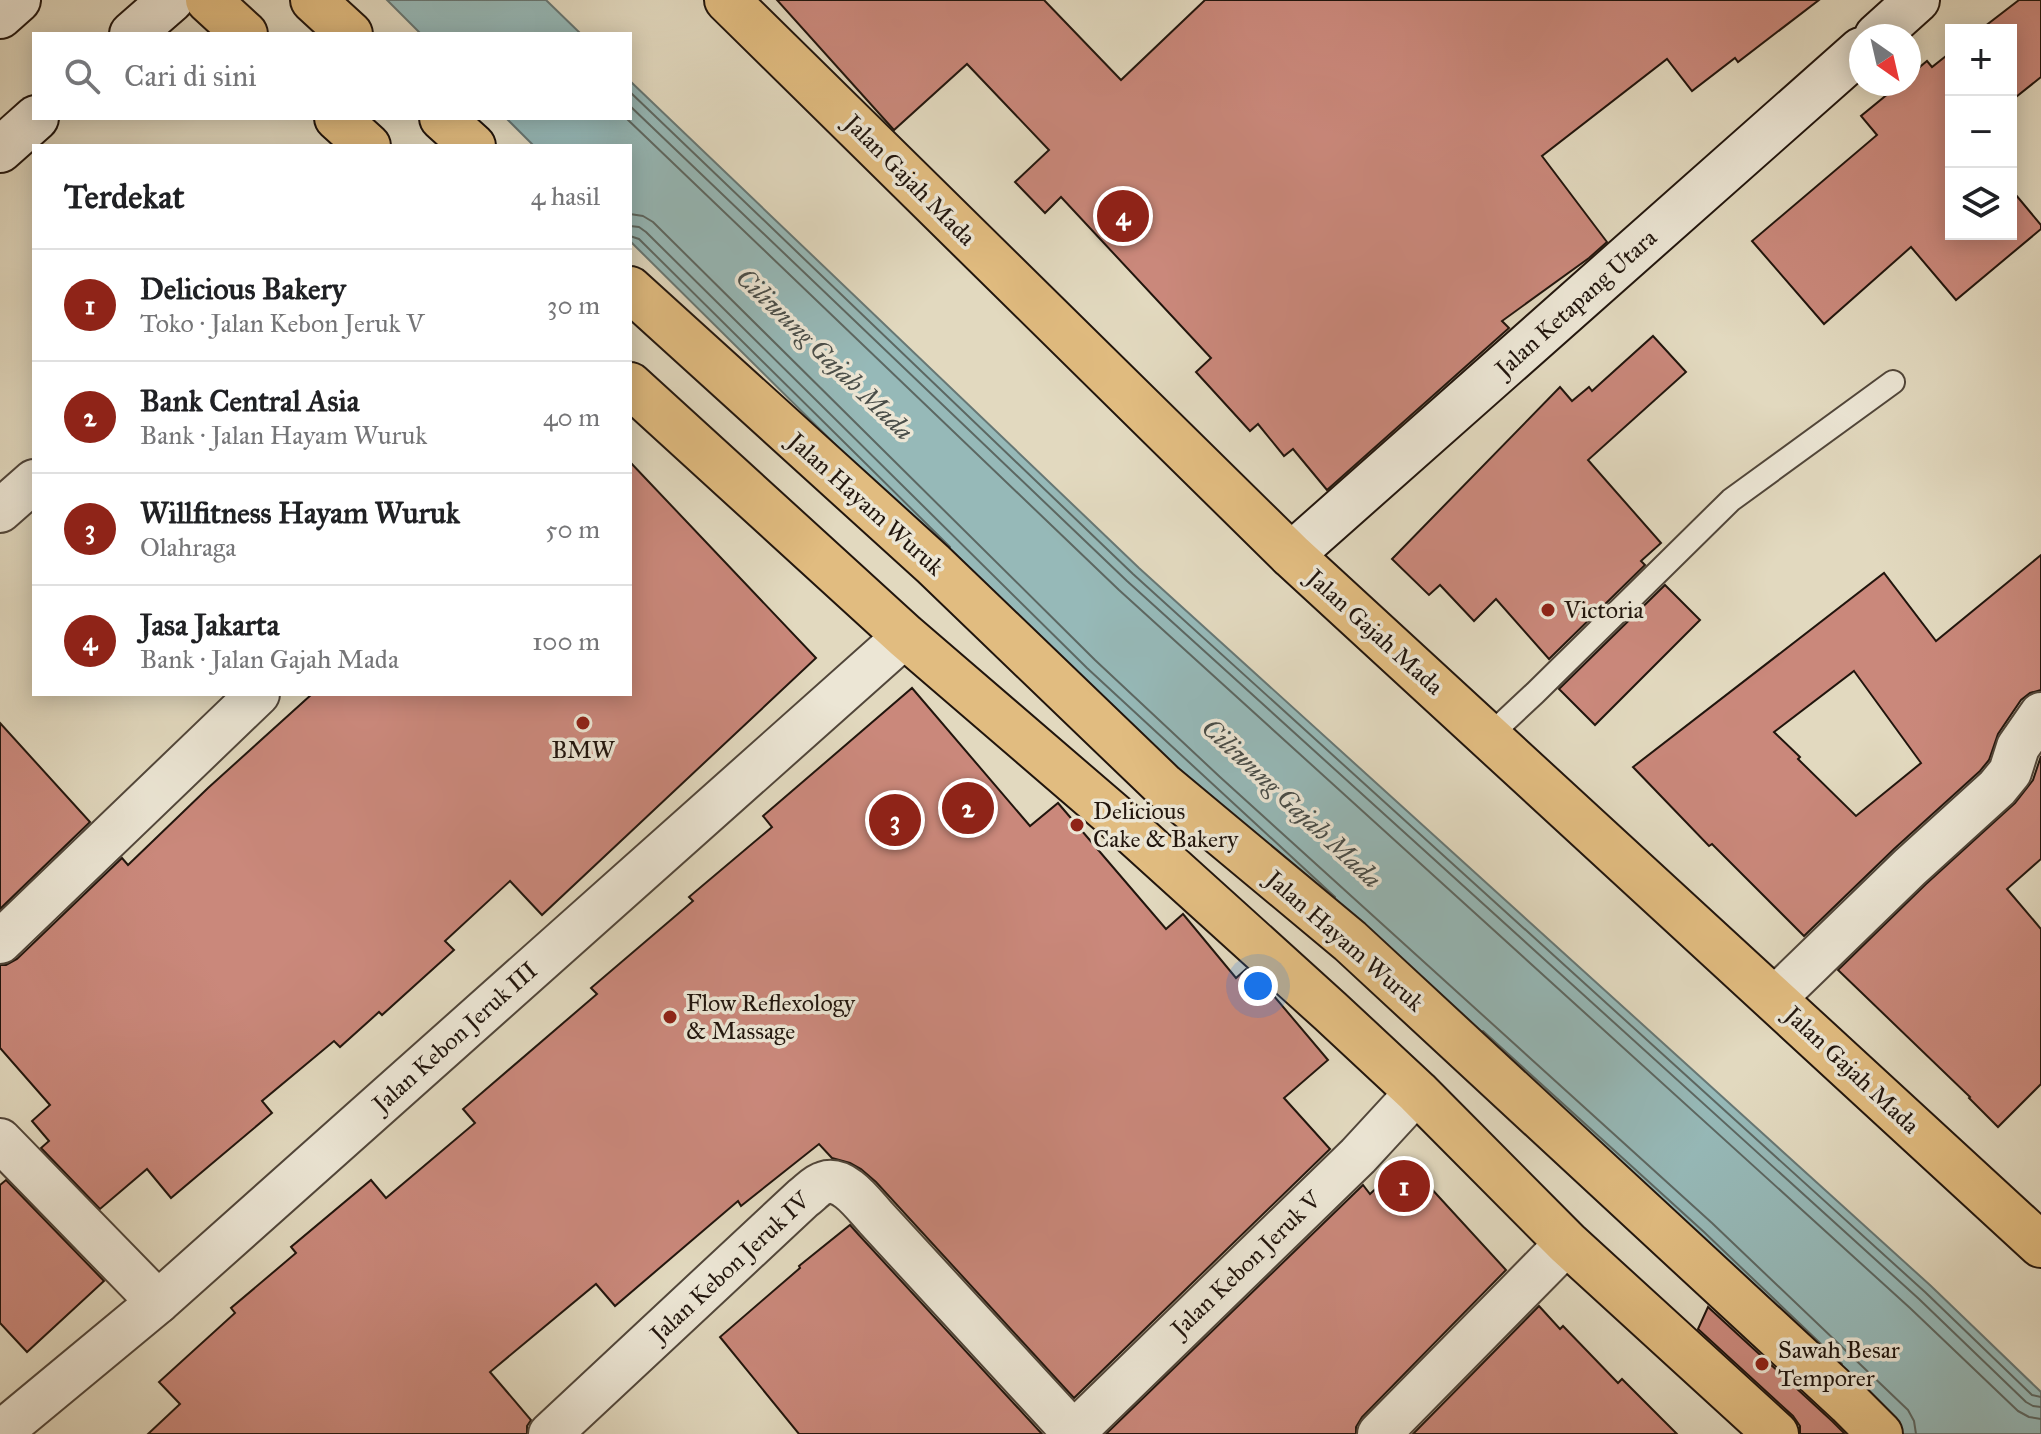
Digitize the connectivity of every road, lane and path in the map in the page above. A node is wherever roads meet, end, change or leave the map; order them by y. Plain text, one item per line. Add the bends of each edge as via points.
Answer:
1 (18, 0) edge
2 (171, 0) edge
3 (208, 0) edge
4 (313, 0) edge
5 (727, 0) edge
6 (1917, 0) edge
7 (0, 16) edge
8 (1890, 24) edge
9 (134, 32) edge
10 (243, 32) edge
11 (348, 32) edge
12 (1849, 61) edge
13 (34, 120) edge
14 (339, 120) edge
15 (444, 120) edge
16 (366, 144) edge
17 (471, 144) edge
18 (0, 150) edge
19 (632, 291) edge
20 (1893, 382) dead end
21 (632, 387) edge
22 (32, 483) edge
23 (0, 511) edge
24 (1291, 555) junction
25 (905, 636) junction
26 (256, 696) edge
27 (2041, 714) edge
28 (1489, 736) junction
29 (0, 942) edge
30 (1775, 998) junction
31 (1417, 1092) junction
32 (0, 1140) edge
33 (1567, 1243) junction
34 (2041, 1245) edge
35 (158, 1302) junction
36 (0, 1433) edge
37 (1073, 1433) edge
38 (550, 1434) edge
39 (1379, 1434) edge
40 (1776, 1434) edge
41 (1880, 1434) edge

1 - 7 street
2 - 9 street
3 - 10 main road
4 - 11 main road
5 - 24 main road, Jalan Gajah Mada
6 - 8 street
12 - 24 street, Jalan Ketapang Utara
13 - 18 street
14 - 16 main road
15 - 17 main road
19 - 41 main road, Jalan Hayam Wuruk via 933,564 1164,786 1350,941
20 - 28 lane via 1731,500
21 - 25 main road
22 - 23 street
24 - 28 main road, Jalan Gajah Mada
25 - 31 main road via 1120,821
25 - 35 street, Jalan Kebon Jeruk III
26 - 29 street
27 - 30 street via 1997,788
28 - 30 main road, Jalan Gajah Mada
30 - 34 main road, Jalan Gajah Mada
31 - 33 main road
31 - 37 street, Jalan Kebon Jeruk V
32 - 35 street
33 - 39 street
33 - 40 main road
35 - 36 street, Jalan Kebon Jeruk III
37 - 38 street, Jalan Kebon Jeruk IV via 876,1218 833,1181 821,1183 803,1198

